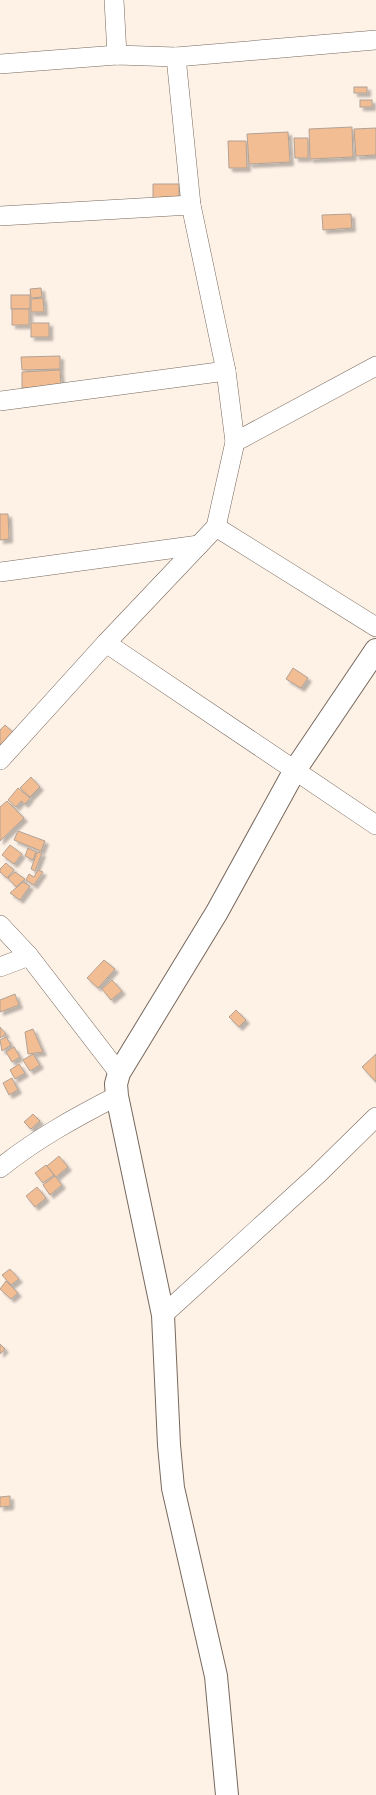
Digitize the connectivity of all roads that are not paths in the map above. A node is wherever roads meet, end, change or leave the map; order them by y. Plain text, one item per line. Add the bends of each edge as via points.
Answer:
1 (114, 0) edge
2 (376, 40) edge
3 (117, 55) junction
4 (176, 57) junction
5 (0, 64) edge
6 (190, 206) junction
7 (0, 216) edge
8 (376, 366) edge
9 (226, 371) junction
10 (0, 401) edge
11 (235, 442) junction
12 (216, 527) junction
13 (199, 545) junction
14 (0, 572) edge
15 (376, 627) edge
16 (106, 642) junction
17 (376, 650) edge
18 (0, 760) edge
19 (295, 770) junction
20 (376, 825) edge
21 (0, 925) edge
22 (28, 956) junction
23 (0, 967) edge
24 (119, 1073) junction
25 (117, 1096) junction
26 (376, 1117) edge
27 (0, 1168) edge
28 (163, 1315) junction
29 (227, 1795) edge

1 - 3 street
2 - 4 street
3 - 4 street
3 - 5 street
4 - 6 street
6 - 7 street
6 - 9 street
8 - 11 street
9 - 10 street
9 - 11 street
11 - 12 street
12 - 13 street
12 - 15 street
13 - 14 street
13 - 16 street
16 - 18 street
16 - 19 street
17 - 19 street
19 - 20 street
19 - 24 street via 217,912
21 - 22 street
22 - 23 street
22 - 24 street
24 - 25 street via 116,1084
25 - 27 street via 71,1119
25 - 28 street
26 - 28 street via 318,1174
28 - 29 street via 173,1488 216,1676

